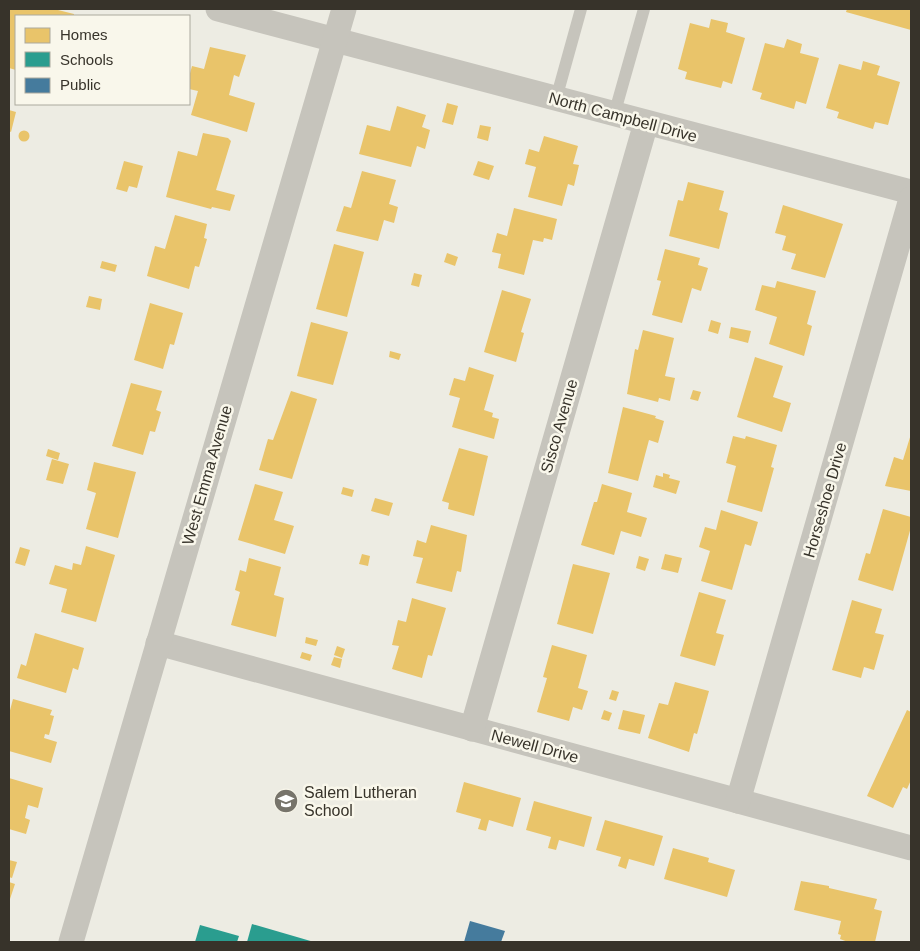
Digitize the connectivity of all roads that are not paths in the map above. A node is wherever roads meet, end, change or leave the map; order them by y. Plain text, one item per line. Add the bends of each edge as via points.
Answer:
1 (218, 9) edge
2 (344, 9) edge
3 (581, 9) edge
4 (644, 9) edge
5 (335, 40) junction
6 (556, 99) junction
7 (614, 115) junction
8 (646, 123) junction
9 (911, 192) edge
10 (911, 199) edge
11 (158, 643) junction
12 (472, 729) junction
13 (738, 801) junction
14 (911, 848) edge
15 (71, 942) edge

1 - 5 street, North Campbell Drive
2 - 5 street, West Emma Avenue
3 - 6 lane
4 - 7 lane
5 - 6 street, North Campbell Drive
5 - 11 street, West Emma Avenue
6 - 7 street, North Campbell Drive
7 - 8 street, North Campbell Drive
8 - 9 street, North Campbell Drive
8 - 12 street, Sisco Avenue
10 - 13 street, Horseshoe Drive
11 - 12 street, Newell Drive
11 - 15 street, West Emma Avenue
12 - 13 street, Newell Drive
13 - 14 street, Newell Drive

